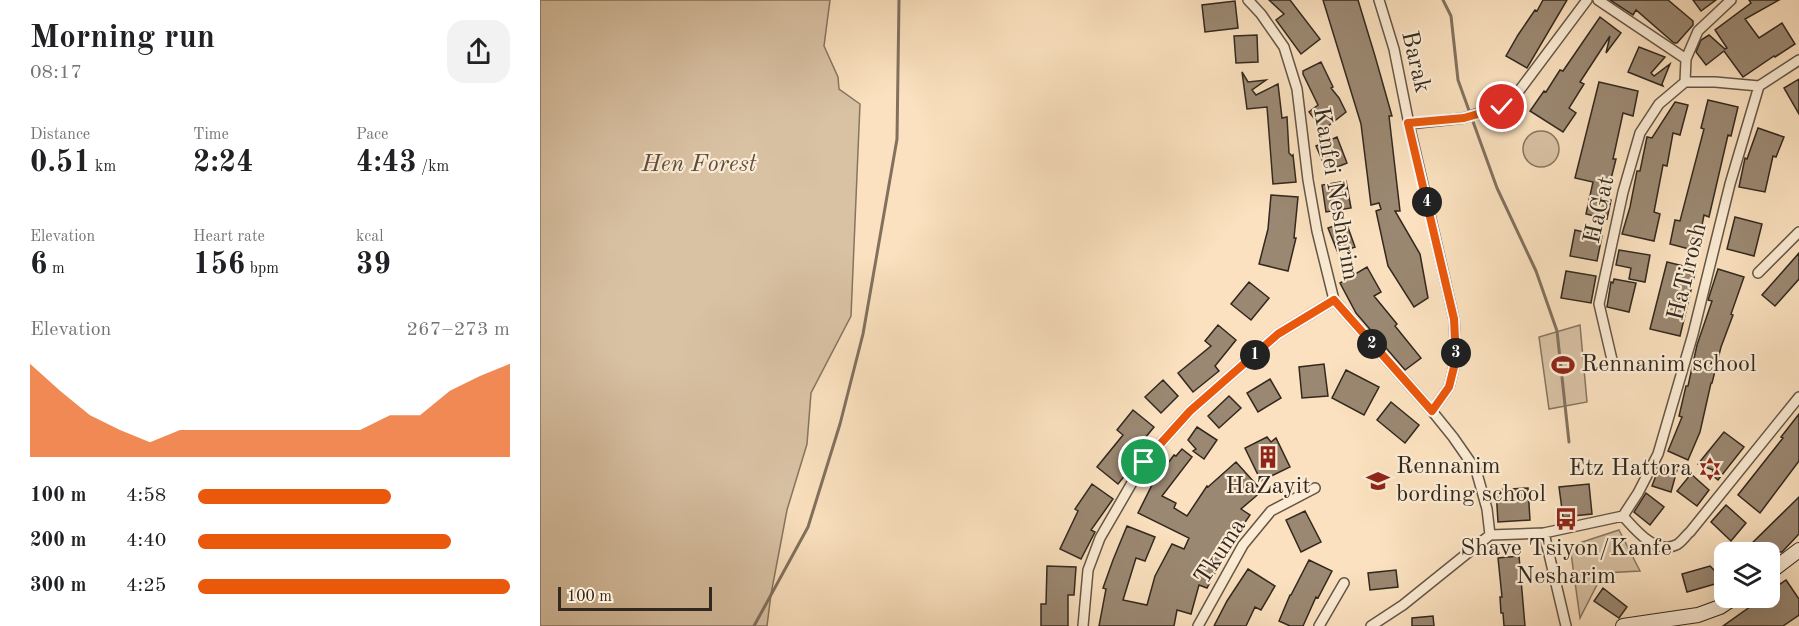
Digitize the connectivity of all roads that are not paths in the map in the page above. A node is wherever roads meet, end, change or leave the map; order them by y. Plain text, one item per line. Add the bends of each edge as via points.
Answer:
1 (1248, 0) edge
2 (1379, 0) edge
3 (1587, 0) edge
4 (1598, 0) edge
5 (1731, 0) edge
6 (1686, 59) junction
7 (1799, 60) edge
8 (1685, 82) junction
9 (1759, 86) junction
10 (1408, 123) junction
11 (1799, 232) edge
12 (1758, 273) dead end
13 (1334, 300) junction
14 (1613, 364) dead end
15 (1799, 397) edge
16 (1432, 411) junction
17 (1315, 488) dead end
18 (1623, 516) junction
19 (1544, 532) junction
20 (1490, 535) junction
21 (1799, 550) edge
22 (1780, 564) edge
23 (1344, 583) dead end
24 (1717, 608) edge
25 (1083, 626) edge
26 (1198, 626) edge
27 (1319, 626) edge
28 (1371, 626) edge
29 (1566, 626) edge
30 (1623, 626) edge

1 - 13 street, Kanfei Nesharim via 1284,47 1297,89 1308,180
2 - 10 street, Barak via 1394,49
3 - 10 street via 1510,103 1464,118
4 - 6 street
5 - 6 street via 1698,31
6 - 8 street
7 - 9 street
8 - 9 street
8 - 14 street, HaGat via 1659,104 1640,133 1623,192 1599,304
9 - 18 street, HaTirosh via 1658,454
10 - 16 street, Barak via 1454,319 1456,359 1449,387
11 - 12 street
13 - 16 street, Kanfei Nesharim
13 - 25 street via 1278,334 1190,411 1144,462 1092,559
15 - 18 street via 1676,545 1663,547 1651,543
16 - 20 street, Kanfei Nesharim via 1476,470
17 - 26 street, Tkuma via 1271,511 1243,545
18 - 19 street
19 - 20 street
19 - 29 street
20 - 28 street
21 - 22 street
23 - 27 street
24 - 30 street via 1698,615

